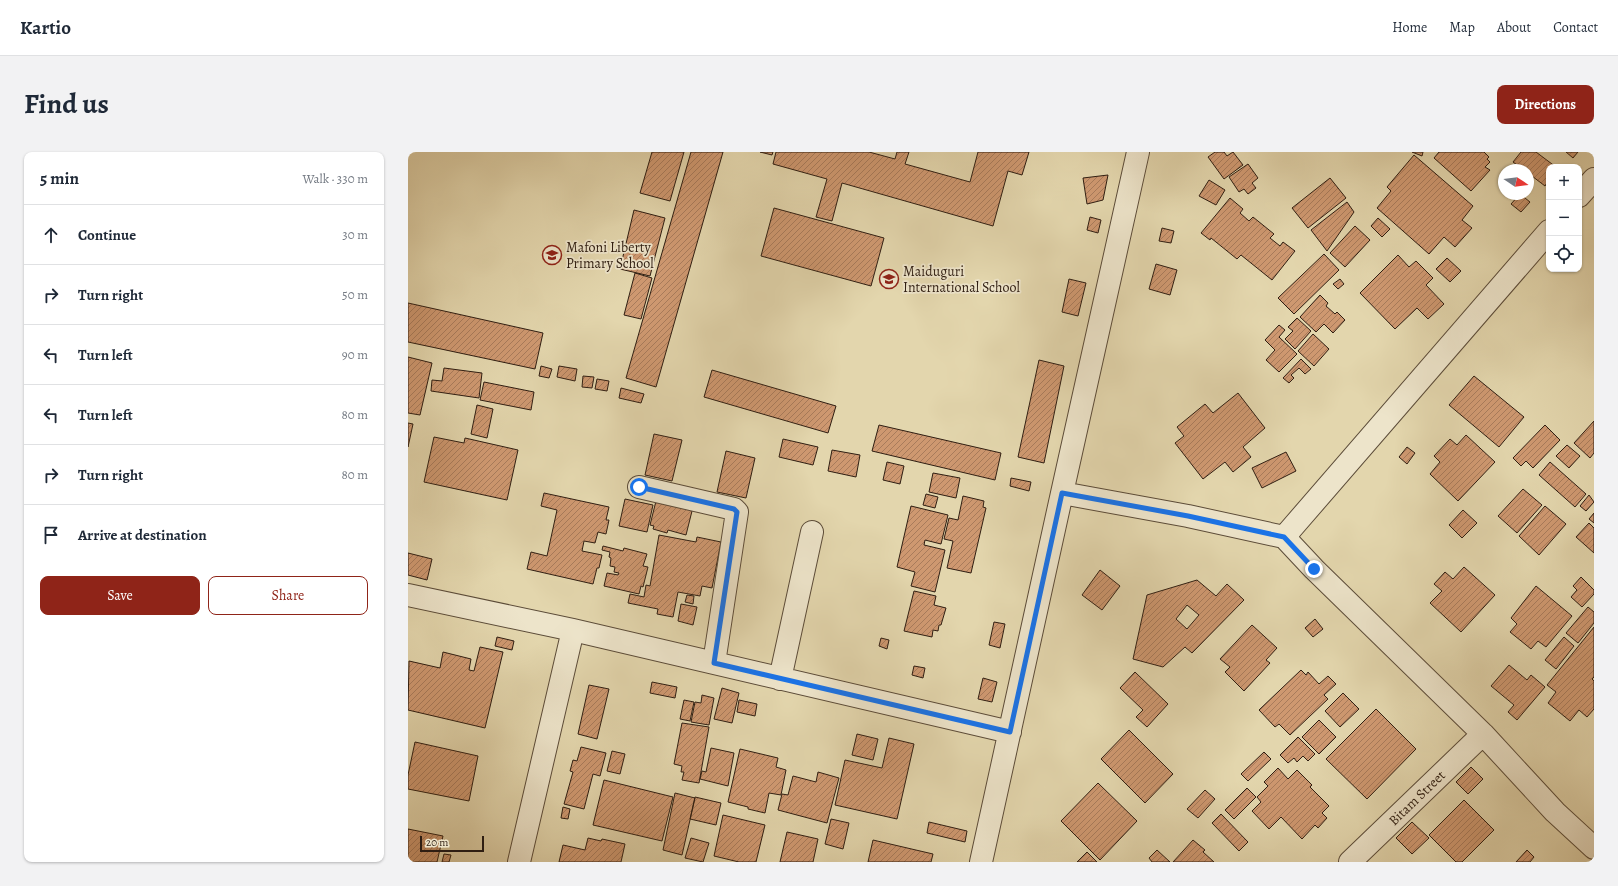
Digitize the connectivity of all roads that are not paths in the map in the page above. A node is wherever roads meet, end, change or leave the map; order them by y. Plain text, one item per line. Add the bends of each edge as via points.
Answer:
1 (1138, 152) edge
2 (1594, 179) edge
3 (1582, 193) edge
4 (1546, 234) edge
5 (639, 487) dead end
6 (1062, 493) junction
7 (812, 532) dead end
8 (1284, 537) junction
9 (408, 595) edge
10 (573, 630) junction
11 (714, 663) junction
12 (780, 679) junction
13 (1010, 732) junction
14 (1483, 734) junction
15 (1594, 848) edge
16 (519, 862) edge
17 (981, 862) edge
18 (1350, 862) edge

1 - 6 street
2 - 3 street
4 - 8 street
5 - 11 street via 734,509 737,512
6 - 8 street
6 - 13 street
7 - 12 street
8 - 14 street
9 - 10 street
10 - 11 street
10 - 16 street
11 - 12 street
12 - 13 street
13 - 17 street
14 - 15 street via 1555,812
14 - 18 street, Bitam Street

